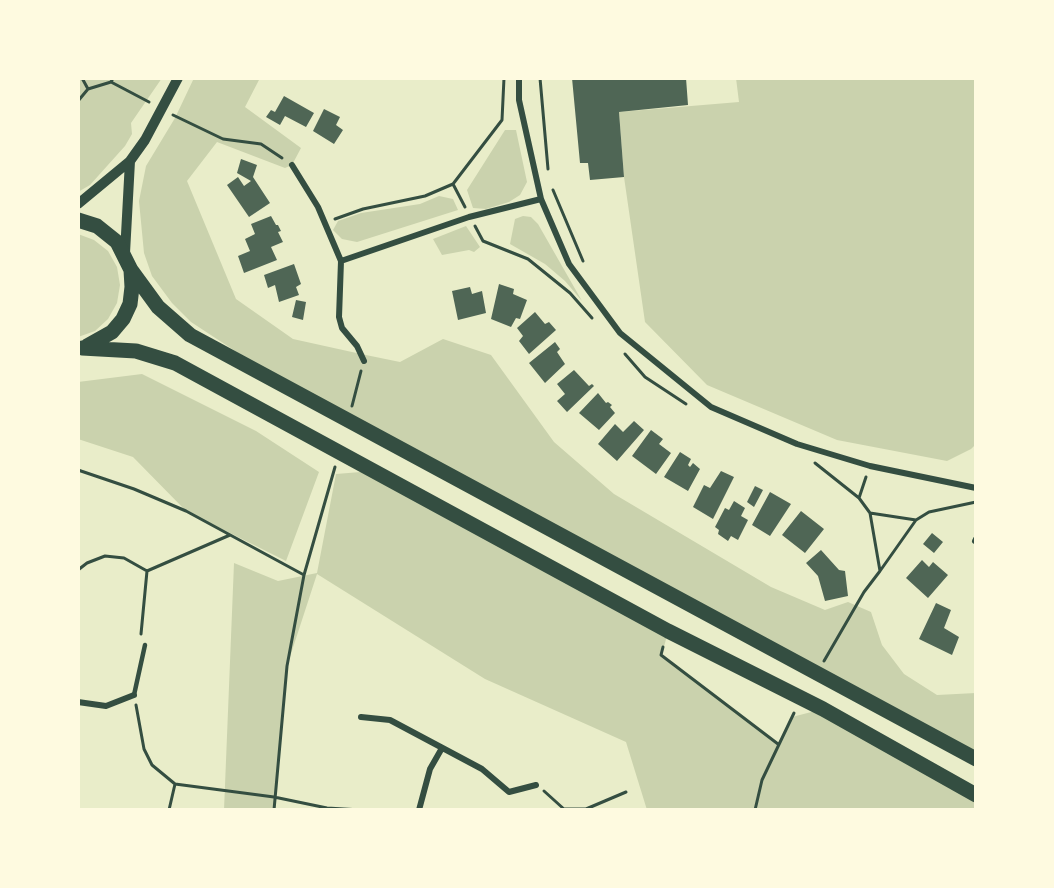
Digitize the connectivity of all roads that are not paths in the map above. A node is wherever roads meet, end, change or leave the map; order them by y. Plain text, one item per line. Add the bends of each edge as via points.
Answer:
1 (519, 78) edge
2 (178, 79) edge
3 (130, 161) junction
4 (292, 165) road end
5 (541, 199) junction
6 (78, 204) edge
7 (78, 220) edge
8 (125, 253) junction
9 (341, 261) junction
10 (131, 270) junction
11 (80, 348) edge
12 (364, 361) road end
13 (976, 488) edge
14 (145, 645) dead end
15 (134, 694) joint
16 (78, 702) edge
17 (361, 717) dead end
18 (442, 748) junction
19 (976, 759) edge
20 (536, 784) road end
21 (976, 795) edge
22 (419, 810) edge

1 - 5 street via 519,100
2 - 3 street
3 - 6 street
3 - 8 street
4 - 9 street via 318,207
5 - 9 street via 469,217
5 - 13 street via 569,264 620,333 711,406 797,444 870,466
7 - 8 main road via 108,233
8 - 10 main road
9 - 12 street via 339,317
10 - 11 main road via 131,295 123,319 98,342
10 - 19 main road via 158,307 190,335
11 - 21 main road via 136,351 175,363 668,631 823,709
14 - 15 lane
15 - 16 street via 106,706
17 - 18 street via 390,720
18 - 20 street via 482,769 509,792
18 - 22 street via 430,769

